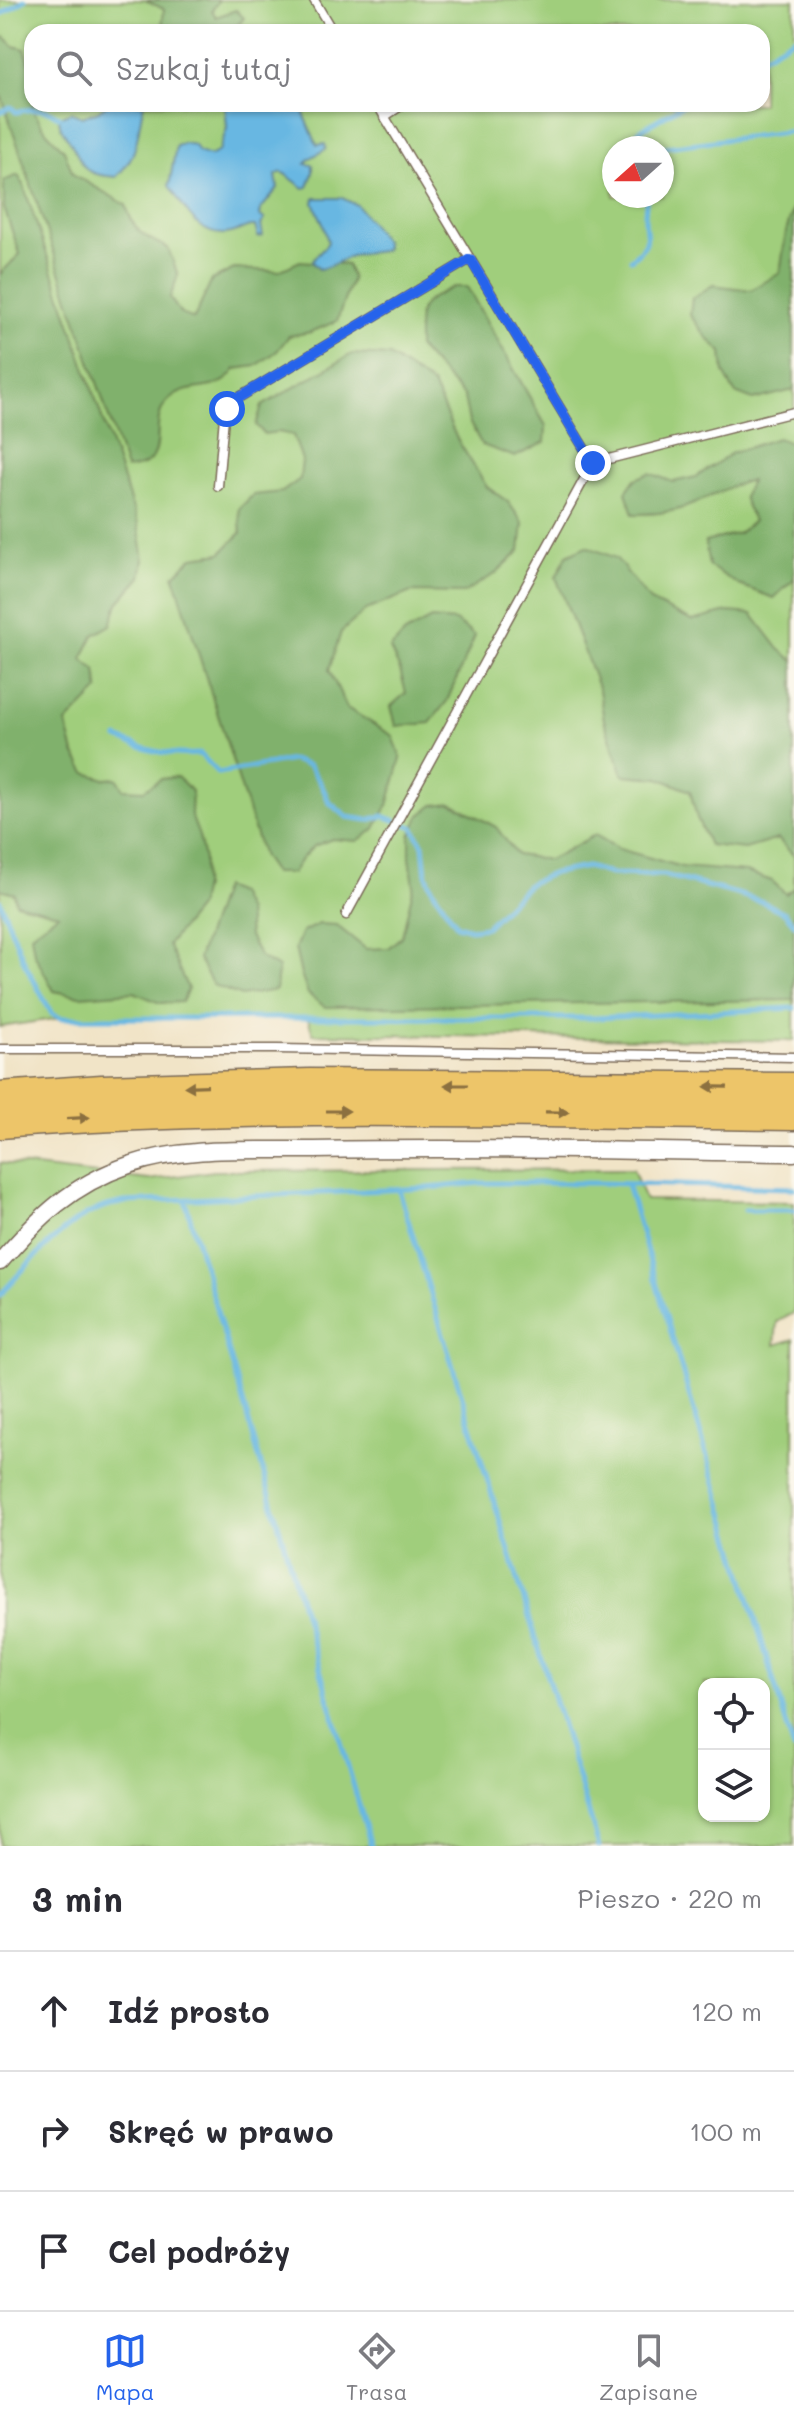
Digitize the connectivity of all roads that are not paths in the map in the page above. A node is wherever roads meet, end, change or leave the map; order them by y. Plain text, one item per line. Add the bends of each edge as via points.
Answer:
1 (314, 0) edge
2 (328, 24) edge
3 (381, 112) edge
4 (392, 112) edge
5 (384, 117) junction
6 (470, 259) junction
7 (794, 412) edge
8 (593, 463) junction
9 (218, 486) dead end
10 (346, 915) dead end
11 (0, 1049) edge
12 (794, 1057) edge
13 (794, 1088) edge
14 (0, 1097) edge
15 (794, 1115) edge
16 (0, 1123) edge
17 (794, 1153) edge
18 (0, 1262) edge

1 - 2 lane
3 - 5 lane
4 - 5 lane
5 - 6 lane
6 - 8 lane
6 - 9 lane via 238,398 224,417
7 - 8 lane
8 - 10 lane
11 - 12 lane
13 -> 14 highway via 310,1084
16 -> 15 highway via 282,1111
17 - 18 street via 188,1153 131,1164 76,1190 56,1203

